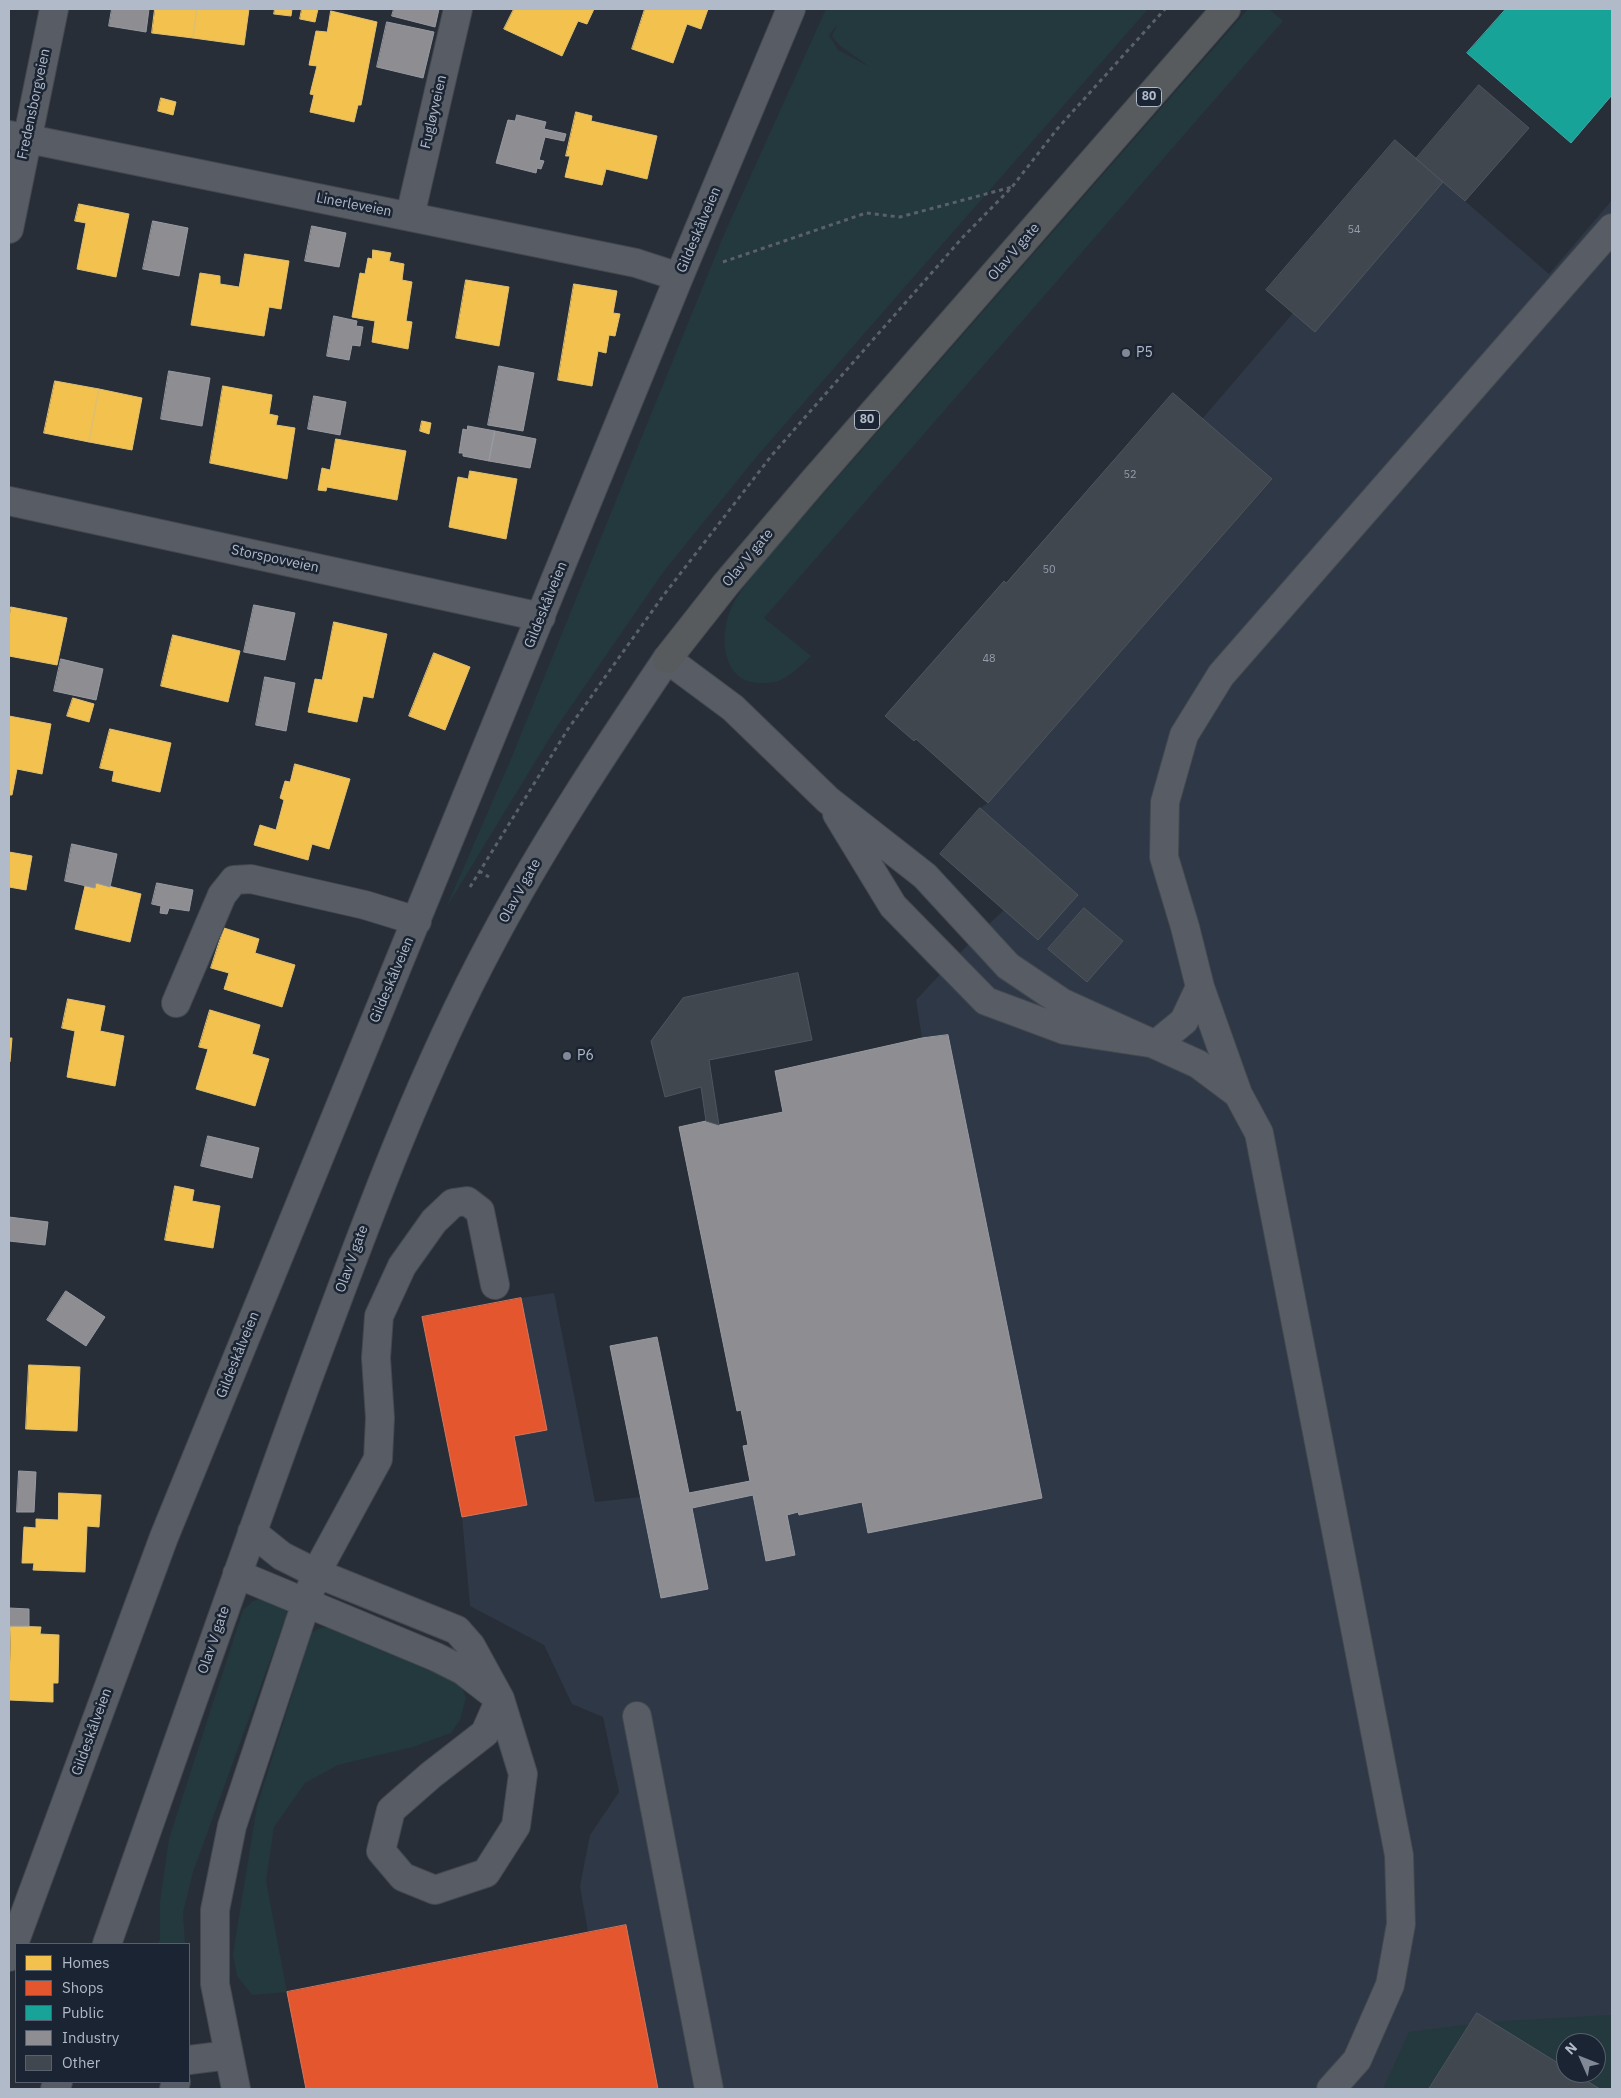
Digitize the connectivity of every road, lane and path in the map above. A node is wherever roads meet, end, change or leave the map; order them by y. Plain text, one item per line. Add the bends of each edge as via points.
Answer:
1 (54, 9) edge
2 (458, 9) edge
3 (791, 9) edge
4 (1226, 9) edge
5 (18, 137) edge
6 (1012, 187) dead end
7 (410, 216) junction
8 (1612, 228) edge
9 (9, 229) edge
10 (679, 277) junction
11 (9, 501) edge
12 (541, 617) junction
13 (667, 659) junction
14 (828, 800) junction
15 (417, 921) junction
16 (1200, 987) junction
17 (176, 1003) dead end
18 (1156, 1044) junction
19 (1238, 1094) junction
20 (495, 1285) dead end
21 (252, 1532) junction
22 (316, 1573) junction
23 (237, 1574) junction
24 (306, 1603) junction
25 (500, 1699) junction
26 (637, 1716) dead end
27 (107, 1943) edge
28 (9, 1957) edge
29 (229, 2055) junction
30 (190, 2060) edge
31 (236, 2089) edge
32 (709, 2089) edge
33 (1331, 2089) edge

1 - 5 street, Fredensborgveien
2 - 7 street, Fugløyveien
3 - 10 street, Gildeskålveien
4 - 13 highway, Olav V gate / 80 via 812,483
5 - 7 street, Linerleveien
5 - 9 street, Fredensborgveien
6 - 10 path via 900,217 866,213
7 - 10 street, Linerleveien via 636,263
8 - 16 street via 1221,676 1184,735 1165,802 1164,857 1186,927
10 - 12 street, Gildeskålveien
11 - 12 street, Storspovveien
12 - 15 street, Gildeskålveien
13 - 14 street via 733,708
13 - 21 street, Olav V gate via 546,844 491,942 442,1044 378,1190
14 - 18 street via 926,876 1008,966 1063,1003
14 - 18 street via 893,906 986,1001 1064,1030
15 - 17 street via 365,905 251,879 234,880 222,895
15 - 28 street, Gildeskålveien via 164,1537
16 - 18 street via 1184,1021
16 - 19 street
18 - 19 street via 1198,1064
19 - 33 street via 1259,1133 1399,1855 1401,1924 1390,1985 1357,2060
20 - 22 street via 480,1211 467,1201 452,1203 434,1221 402,1266 379,1316 376,1358 380,1418 378,1459
21 - 22 street via 282,1556
21 - 23 street, Olav V gate
22 - 24 street
22 - 25 street via 457,1630 471,1646
23 - 24 street
23 - 27 street, Olav V gate
24 - 25 street via 436,1656 462,1670
24 - 29 street via 232,1826 215,1910 215,1984
25 - 25 street via 485,1733 431,1774 391,1810 381,1851 403,1877 435,1890 486,1873 516,1826 523,1774
26 - 32 street
29 - 30 street
29 - 31 street

